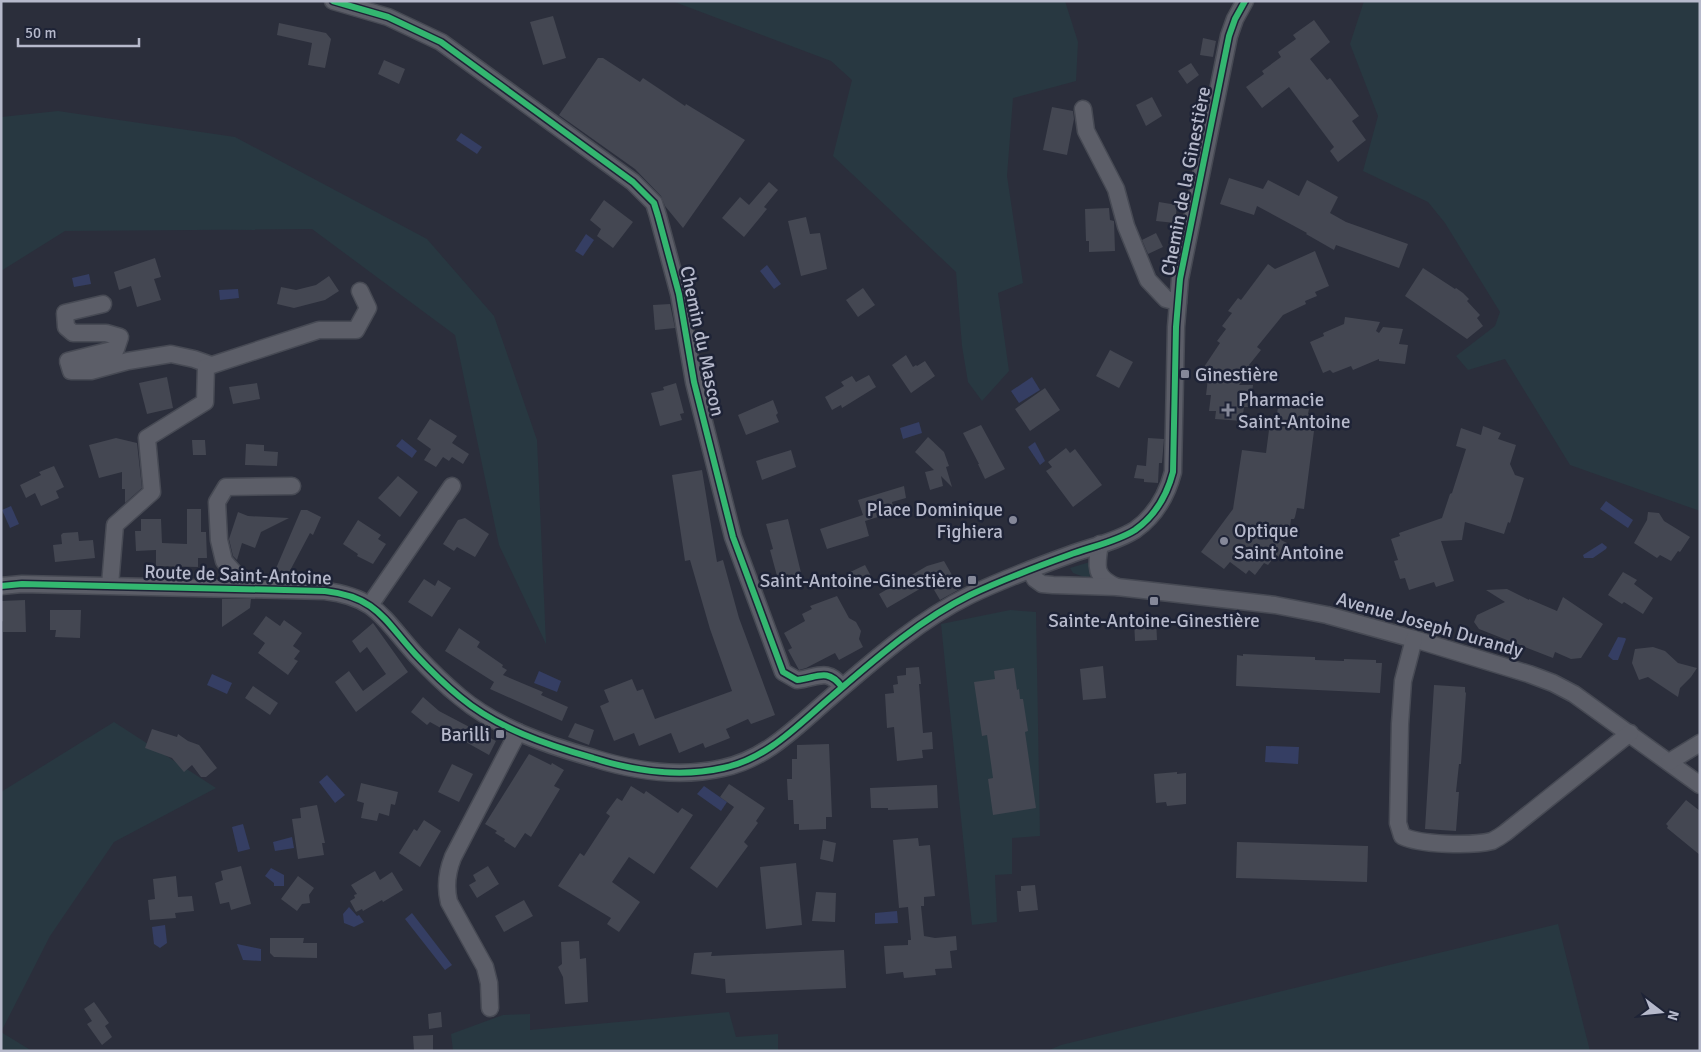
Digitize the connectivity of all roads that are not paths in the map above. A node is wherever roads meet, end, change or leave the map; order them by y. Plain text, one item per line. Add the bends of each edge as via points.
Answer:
1 (333, 1) edge
2 (1245, 1) edge
3 (1083, 109) dead end
4 (360, 290) dead end
5 (1178, 302) junction
6 (103, 304) dead end
7 (211, 365) junction
8 (292, 486) dead end
9 (452, 486) dead end
10 (1100, 544) junction
11 (1055, 560) junction
12 (1030, 570) junction
13 (110, 585) junction
14 (1, 586) edge
15 (1086, 586) junction
16 (1117, 587) junction
17 (252, 588) junction
18 (370, 605) junction
19 (1414, 639) junction
20 (842, 687) junction
21 (518, 732) junction
22 (1630, 733) junction
23 (1700, 743) edge
24 (1669, 762) junction
25 (1700, 785) edge
26 (490, 1008) dead end

1 - 20 street, Chemin du Mascon via 388,17 441,42 633,182 654,203 733,537 783,672 797,680 831,676
2 - 5 street, Chemin de la Ginestière via 1229,36 1184,257
3 - 5 street via 1086,131 1116,190 1126,226 1148,280 1166,299
4 - 7 street via 368,308 356,330 319,330
5 - 10 street, Chemin de la Ginestière via 1174,454 1169,488 1156,509 1135,530
6 - 7 street via 65,313 66,327 74,333 106,333 120,337 116,349 68,361 71,371 91,371 171,354
7 - 13 street via 206,367 205,402 147,438 152,492 115,525
8 - 17 street via 226,487 217,502 224,561
9 - 18 street
10 - 11 street, Route de Saint-Antoine
10 - 16 street via 1101,577
11 - 12 street, Route de Saint-Antoine
11 - 15 street via 1068,577
12 - 15 street, Avenue Joseph Durandy via 1042,584
12 - 20 street, Route de Saint-Antoine via 967,597 933,616
13 - 14 street, Route de Saint-Antoine
13 - 17 street, Route de Saint-Antoine
15 - 16 street, Avenue Joseph Durandy
16 - 19 street, Avenue Joseph Durandy via 1274,605 1327,615
17 - 18 street, Route de Saint-Antoine via 325,590 357,597
18 - 21 street, Route de Saint-Antoine via 461,698
19 - 22 street, Avenue Joseph Durandy via 1553,683
19 - 22 street via 1403,681 1398,813 1402,836 1410,840 1432,843 1493,840
20 - 21 street, Route de Saint-Antoine via 761,754 725,768 704,772 639,770 573,753
21 - 26 street via 453,857 448,874 449,902 485,967
22 - 24 street, Avenue Joseph Durandy
23 - 24 street
24 - 25 street, Avenue Joseph Durandy

